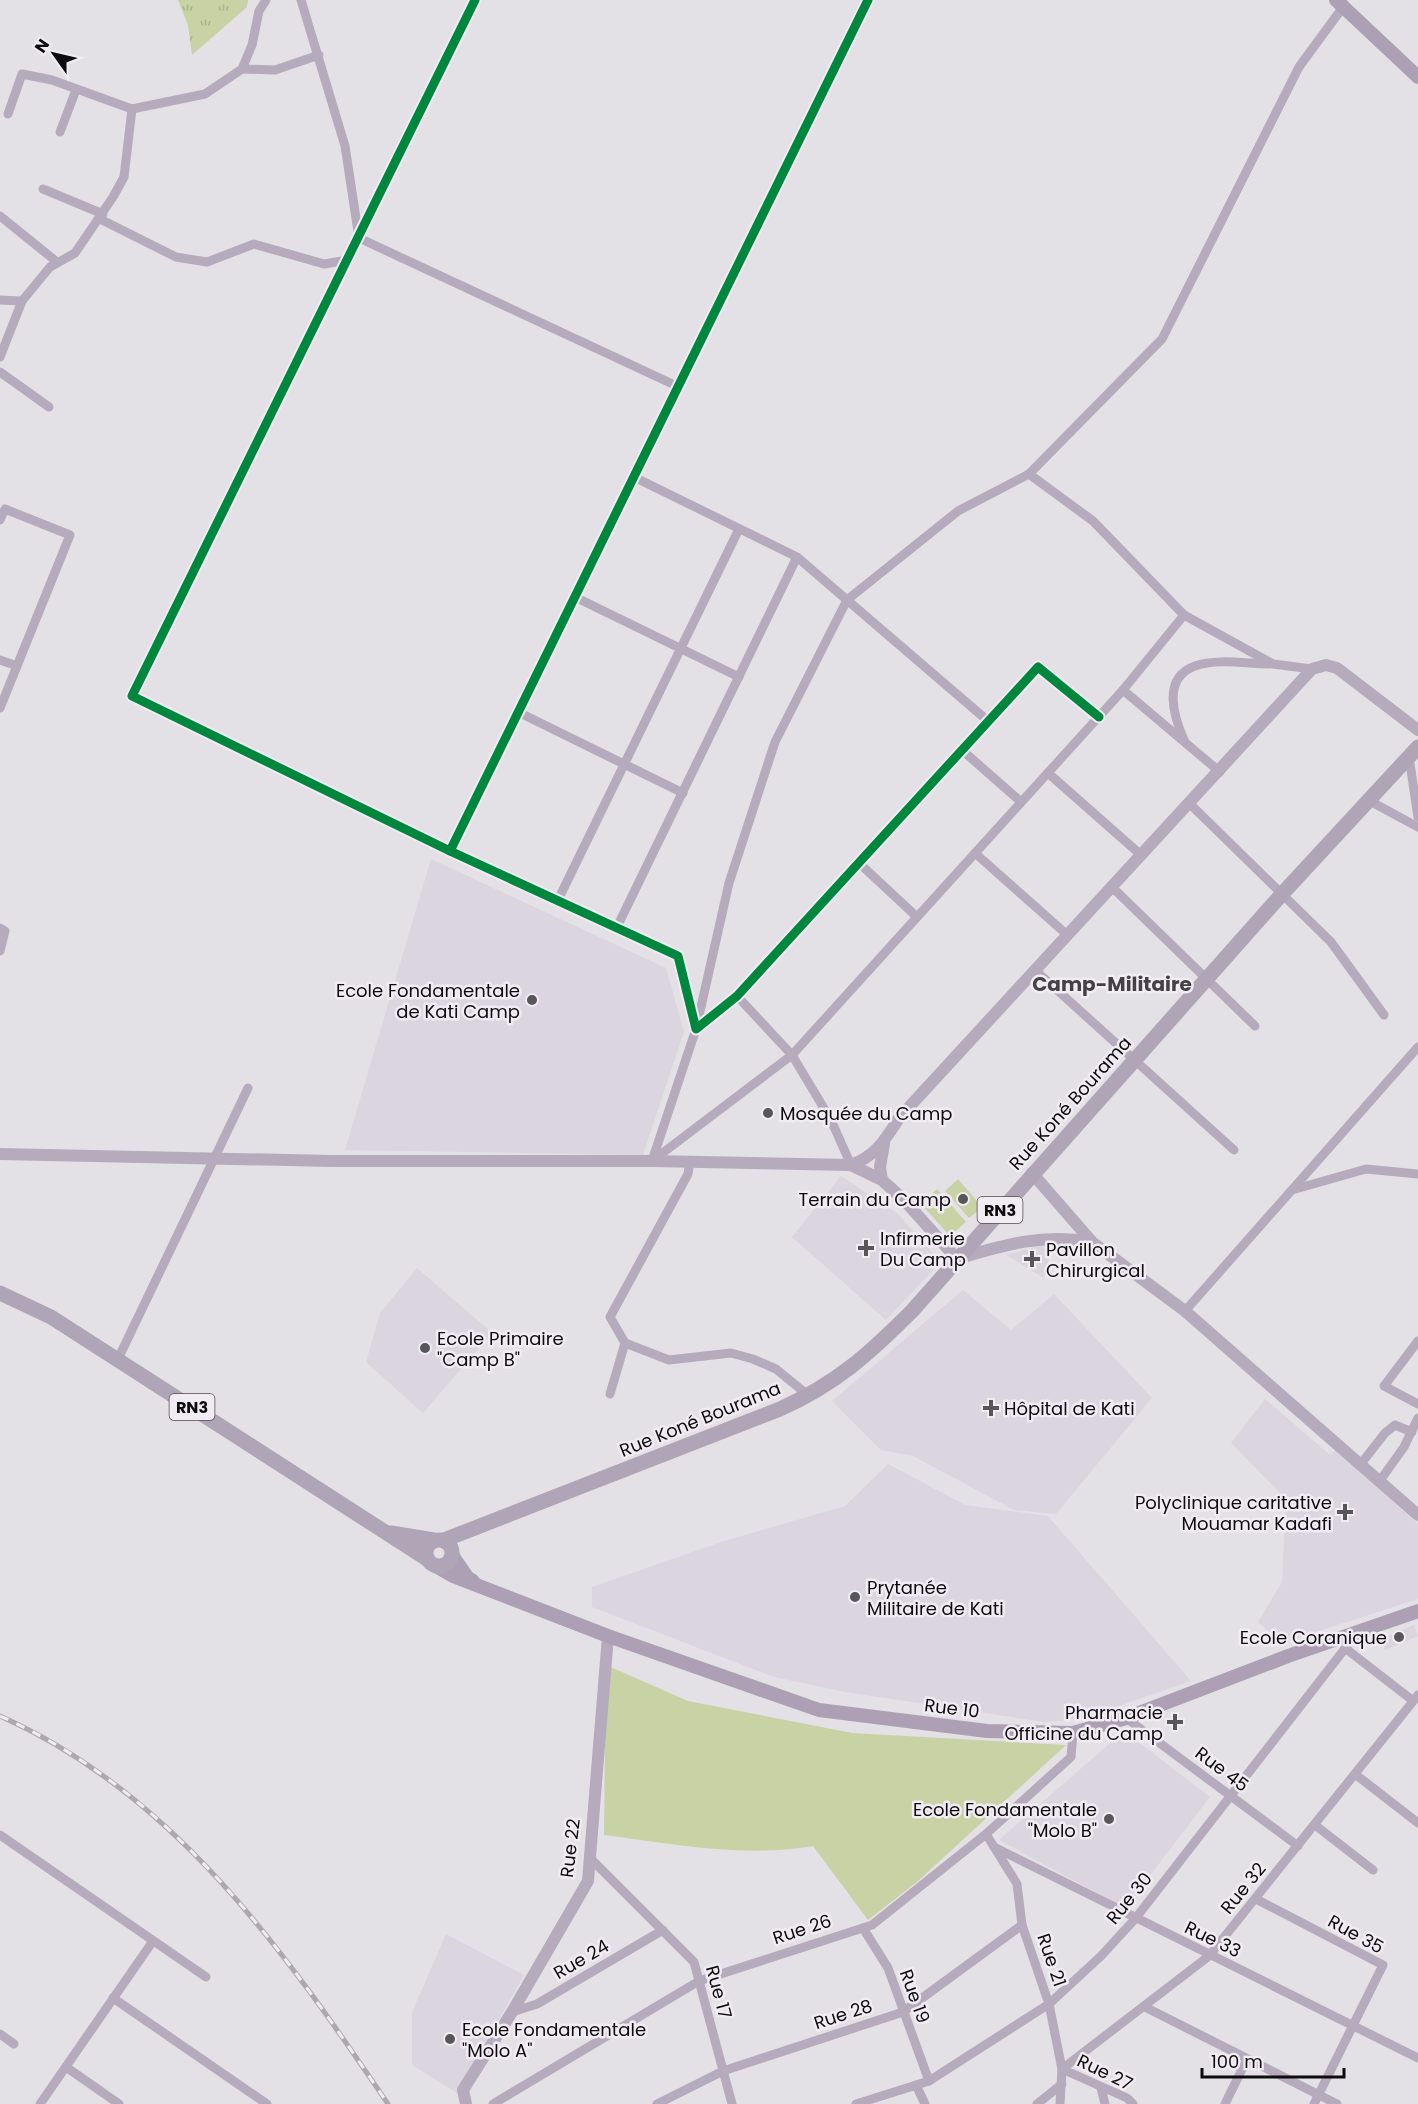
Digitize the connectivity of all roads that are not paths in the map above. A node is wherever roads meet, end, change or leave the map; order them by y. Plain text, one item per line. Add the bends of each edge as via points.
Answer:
1 (266, 0) edge
2 (301, 0) edge
3 (475, 0) edge
4 (868, 0) edge
5 (1340, 2) edge
6 (319, 56) junction
7 (242, 69) junction
8 (1418, 77) edge
9 (76, 90) junction
10 (132, 109) junction
11 (8, 114) dead end
12 (60, 132) dead end
13 (43, 189) dead end
14 (0, 216) edge
15 (101, 217) junction
16 (359, 238) junction
17 (348, 260) junction
18 (57, 262) junction
19 (0, 300) edge
20 (22, 301) junction
21 (0, 357) edge
22 (0, 372) edge
23 (679, 387) junction
24 (49, 407) dead end
25 (1029, 474) junction
26 (636, 478) junction
27 (0, 520) edge
28 (739, 528) junction
29 (797, 557) junction
30 (575, 597) junction
31 (847, 600) junction
32 (1184, 615) junction
33 (681, 649) junction
34 (0, 660) edge
35 (1273, 664) junction
36 (17, 666) junction
37 (1312, 669) junction
38 (740, 677) junction
39 (1124, 690) junction
40 (0, 708) edge
41 (518, 712) junction
42 (1099, 717) junction
43 (988, 722) junction
44 (1418, 730) edge
45 (1185, 742) junction
46 (962, 750) junction
47 (1413, 752) edge
48 (625, 764) junction
49 (1220, 772) junction
50 (1048, 773) junction
51 (683, 793) junction
52 (1368, 800) junction
53 (1021, 802) junction
54 (1190, 804) junction
55 (1418, 818) edge
56 (1418, 827) edge
57 (450, 851) junction
58 (975, 853) junction
59 (1142, 855) junction
60 (859, 863) junction
61 (1112, 887) junction
62 (1282, 894) junction
63 (558, 900) junction
64 (918, 916) junction
65 (617, 927) junction
66 (0, 928) edge
67 (1064, 932) dead end
68 (0, 951) edge
69 (1035, 970) junction
70 (1207, 979) junction
71 (737, 996) junction
72 (1384, 1015) dead end
73 (1255, 1026) dead end
74 (696, 1029) junction
75 (1418, 1047) edge
76 (792, 1055) junction
77 (1134, 1060) junction
78 (248, 1088) dead end
79 (885, 1139) junction
80 (1234, 1150) dead end
81 (0, 1154) edge
82 (214, 1158) junction
83 (652, 1161) junction
84 (690, 1161) junction
85 (851, 1164) junction
86 (1032, 1173) junction
87 (1418, 1174) edge
88 (882, 1180) junction
89 (1292, 1190) junction
90 (1073, 1222) junction
91 (1069, 1238) junction
92 (1092, 1242) junction
93 (957, 1259) junction
94 (0, 1293) edge
95 (1185, 1311) junction
96 (1418, 1341) edge
97 (625, 1343) junction
98 (118, 1359) junction
99 (610, 1394) dead end
100 (809, 1396) junction
101 (1418, 1404) edge
102 (1418, 1418) edge
103 (1412, 1432) junction
104 (1360, 1465) junction
105 (1379, 1482) junction
106 (1418, 1515) edge
107 (380, 1529) junction
108 (446, 1547) junction
109 (430, 1562) junction
110 (483, 1587) junction
111 (1418, 1611) edge
112 (1359, 1630) junction
113 (608, 1636) junction
114 (1345, 1648) junction
115 (1415, 1697) edge
116 (1126, 1718) junction
117 (1073, 1733) junction
118 (1355, 1774) junction
119 (1229, 1795) junction
120 (1418, 1823) edge
121 (1315, 1825) junction
122 (986, 1834) junction
123 (0, 1835) edge
124 (1298, 1846) junction
125 (994, 1847) junction
126 (590, 1857) junction
127 (1373, 1870) dead end
128 (1256, 1899) junction
129 (1136, 1919) junction
130 (1022, 1925) junction
131 (863, 1928) junction
132 (663, 1930) junction
133 (153, 1941) junction
134 (1209, 1956) junction
135 (206, 1977) dead end
136 (699, 1981) junction
137 (114, 1998) junction
138 (1049, 2004) junction
139 (1144, 2007) junction
140 (512, 2012) junction
141 (903, 2012) junction
142 (1352, 2026) junction
143 (0, 2034) edge
144 (14, 2044) dead end
145 (1418, 2058) edge
146 (1247, 2059) junction
147 (66, 2067) junction
148 (1062, 2069) junction
149 (723, 2071) junction
150 (929, 2081) junction
151 (1062, 2084) junction
152 (916, 2085) junction
153 (1101, 2088) junction
154 (1316, 2100) edge
155 (40, 2104) edge
156 (119, 2104) edge
157 (267, 2104) edge
158 (466, 2104) edge
159 (493, 2104) edge
160 (657, 2104) edge
161 (732, 2104) edge
162 (856, 2104) edge
163 (925, 2104) edge
164 (1037, 2104) edge
165 (1060, 2104) edge
166 (1105, 2104) edge
167 (1133, 2104) edge
168 (1225, 2104) edge
169 (1337, 2104) edge

1 - 7 street
2 - 6 street
3 - 16 street
4 - 23 street
5 - 8 main road
5 - 25 street via 1299,67 1162,339
6 - 7 street via 275,70
6 - 16 street via 345,147
7 - 10 street via 205,94
9 - 10 street
9 - 11 street via 22,74
9 - 12 street
10 - 15 street via 124,177
13 - 15 street
14 - 18 street
15 - 17 street via 176,256 207,262 254,244 324,264
15 - 18 street via 75,252
16 - 17 street
16 - 23 street
17 - 57 street via 132,696
18 - 20 street
19 - 20 street
20 - 21 street
22 - 24 street
23 - 26 street
25 - 31 street via 958,511
25 - 32 street via 1093,521
26 - 28 street
26 - 30 street
27 - 36 street via 5,508 70,535
28 - 29 street
28 - 33 street
29 - 31 street
29 - 38 street
30 - 33 street
30 - 41 street
31 - 43 street
31 - 74 street via 775,742 729,884
32 - 35 street
32 - 39 street
33 - 38 street
33 - 48 street
34 - 36 street
35 - 37 street
35 - 45 street via 1214,663 1195,666 1180,676 1173,689 1174,718
36 - 40 street
37 - 44 street via 1326,665 1337,668
37 - 49 street
38 - 51 street
39 - 42 street
39 - 45 street
41 - 48 street
41 - 57 street
42 - 43 street via 1038,667
42 - 50 street
43 - 46 street
45 - 49 street
46 - 53 street
46 - 60 street
47 - 52 highway, Rue Koné Bourama / RN3
47 - 55 street
48 - 51 street
48 - 63 street
49 - 54 street
50 - 53 street
50 - 59 street
51 - 65 street
52 - 56 street
52 - 62 highway, Rue Koné Bourama / RN3
53 - 58 street
54 - 59 street
54 - 62 street
57 - 63 street
58 - 64 street
58 - 67 street
59 - 61 street
60 - 64 street
60 - 71 street
61 - 69 street
61 - 70 street
62 - 70 highway, Rue Koné Bourama / RN3
62 - 72 street via 1331,942
63 - 65 street
64 - 76 street
65 - 74 street via 678,956
66 - 68 street via 5,932
69 - 77 street
69 - 79 street via 899,1118
70 - 73 street
70 - 77 highway, Rue Koné Bourama / RN3
71 - 74 street
71 - 76 street
74 - 83 street
75 - 89 street
76 - 83 street
76 - 85 street via 831,1120
77 - 80 street
77 - 86 highway, Rue Koné Bourama / RN3
78 - 82 street
79 - 85 street via 868,1158
79 - 88 street
81 - 82 street
82 - 83 street
82 - 98 street
83 - 84 street
84 - 85 street
84 - 97 street via 688,1174 610,1317
85 - 88 street
86 - 90 street
86 - 93 highway, Rue Koné Bourama / RN3
87 - 89 street via 1366,1170
88 - 93 street
89 - 95 street
90 - 91 street
90 - 92 street
91 - 92 street
91 - 93 street via 1006,1244
92 - 95 street
93 - 100 highway, Rue Koné Bourama / RN3 via 879,1344
94 - 98 highway, Rue Koné Bourama / RN3 via 51,1317
95 - 104 street
96 - 101 street via 1384,1386
97 - 99 street
97 - 100 street via 669,1360 731,1353 753,1359 776,1369
98 - 107 highway, Rue Koné Bourama / RN3
100 - 108 highway, Rue Koné Bourama / RN3 via 479,1528
102 - 103 street
103 - 104 street via 1395,1425
103 - 105 street
104 - 105 street
105 - 106 street
107 - 108 highway, Rue Koné Bourama / RN3
107 - 109 highway, Rue Koné Bourama / RN3
108 - 109 highway via 443,1566
108 - 109 highway via 426,1548
108 - 110 main road, Rue 10 via 467,1577
109 - 110 main road, Rue 10
110 - 113 main road, Rue 10
111 - 112 main road, Rue 10
112 - 114 street, Rue 30
112 - 116 main road, Rue 10
113 - 117 main road, Rue 10 via 819,1710 987,1731
113 - 126 street, Rue 22
114 - 115 street
114 - 119 street, Rue 30
115 - 118 street, Rue 32
116 - 117 main road, Rue 10
116 - 119 street, Rue 45
117 - 122 street, Rue 26 via 1071,1757
118 - 120 street
118 - 121 street, Rue 32
119 - 124 street, Rue 45
119 - 129 street, Rue 30
121 - 124 street, Rue 32
121 - 127 street
122 - 125 street, Rue 21
122 - 131 street, Rue 26 via 872,1925
123 - 133 street
124 - 128 street, Rue 32
125 - 129 street, Rue 33
125 - 130 street, Rue 21 via 1017,1884
126 - 132 street, Rue 17
126 - 140 street, Rue 22 via 588,1881
128 - 134 street, Rue 32
128 - 142 street, Rue 35 via 1383,1965
129 - 134 street, Rue 33
129 - 138 street, Rue 30
130 - 138 street, Rue 21
130 - 141 street, Rue 28
131 - 136 street, Rue 26
131 - 141 street, Rue 19 via 888,1968
132 - 136 street, Rue 17 via 694,1962
132 - 140 street, Rue 24 via 537,2004
133 - 135 street
133 - 137 street
134 - 139 street, Rue 32
134 - 142 street, Rue 33
136 - 149 street, Rue 17
136 - 159 street, Rue 26
137 - 147 street
137 - 157 street
138 - 148 street, Rue 21
138 - 150 street, Rue 30
139 - 146 street
139 - 148 street, Rue 32
140 - 158 street, Rue 22 via 463,2090
141 - 149 street, Rue 28
141 - 150 street, Rue 19
142 - 145 street, Rue 33
142 - 154 street
143 - 144 street
146 - 154 street
146 - 168 street
147 - 155 street
147 - 156 street
148 - 151 street, Rue 21
148 - 153 street, Rue 27
149 - 160 street, Rue 28
149 - 161 street, Rue 17
150 - 152 street, Rue 30
151 - 164 street
151 - 165 street, Rue 21
152 - 162 street, Rue 30
152 - 163 street
153 - 166 street
153 - 167 street, Rue 27
154 - 169 street

